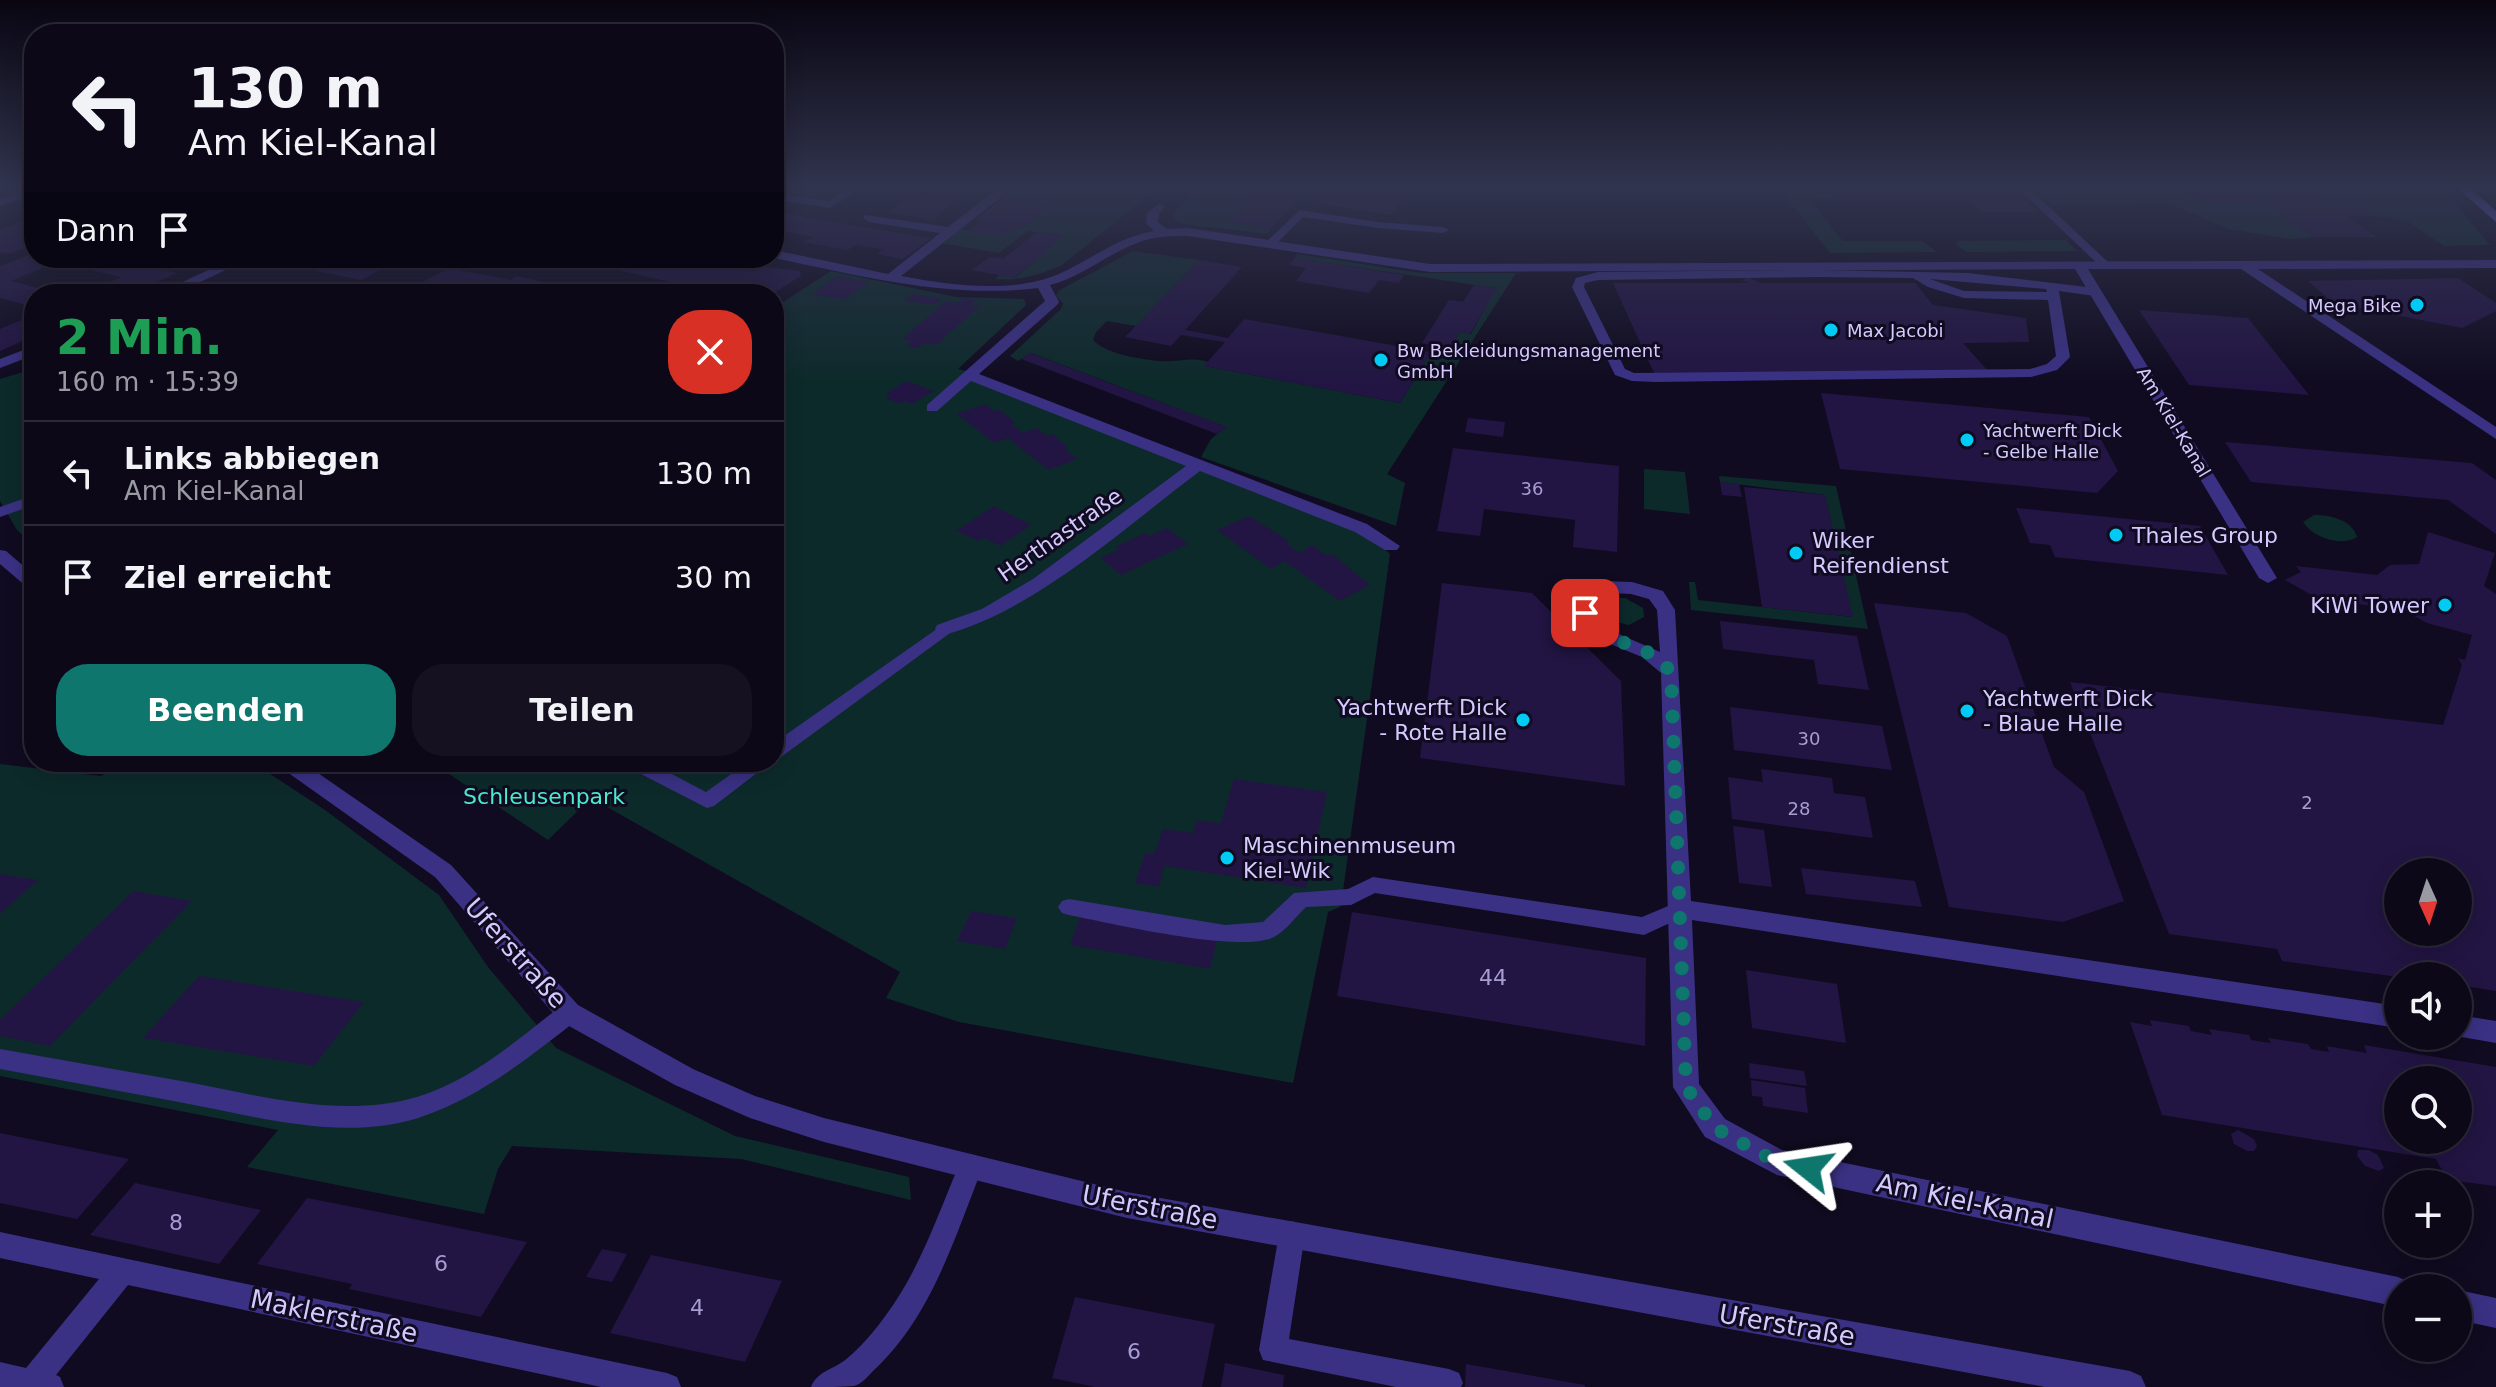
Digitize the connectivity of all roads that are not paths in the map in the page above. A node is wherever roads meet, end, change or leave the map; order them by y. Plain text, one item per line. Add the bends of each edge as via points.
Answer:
1 (923, 252) edge
2 (1109, 252) edge
3 (1327, 252) edge
4 (2091, 252) edge
5 (784, 256) edge
6 (2242, 264) junction
7 (2496, 264) edge
8 (2079, 265) junction
9 (2105, 265) junction
10 (222, 268) edge
11 (893, 276) junction
12 (186, 284) edge
13 (1043, 284) junction
14 (2053, 291) junction
15 (2095, 292) junction
16 (24, 354) edge
17 (0, 364) edge
18 (971, 376) junction
19 (932, 408) dead end
20 (2496, 434) edge
21 (1196, 466) junction
22 (24, 504) edge
23 (0, 512) edge
24 (1391, 546) dead end
25 (0, 555) edge
26 (24, 575) edge
27 (2268, 578) dead end
28 (944, 629) joint
29 (1671, 671) junction
30 (784, 745) edge
31 (301, 772) edge
32 (653, 772) edge
33 (747, 772) edge
34 (1069, 907) dead end
35 (1680, 909) junction
36 (569, 1013) junction
37 (2384, 1015) edge
38 (2472, 1028) edge
39 (2496, 1032) edge
40 (0, 1059) edge
41 (971, 1166) junction
42 (1292, 1234) junction
43 (0, 1245) edge
44 (123, 1271) junction
45 (2384, 1289) edge
46 (2472, 1308) edge
47 (2496, 1313) edge
48 (0, 1376) edge
49 (594, 1380) edge
50 (1449, 1383) dead end
51 (41, 1385) edge
52 (667, 1387) edge
53 (825, 1387) edge
54 (2130, 1387) edge

1 - 11 street
2 - 13 street
3 - 8 street via 1430,268
4 - 9 lane
5 - 11 street
6 - 7 street
6 - 9 street
6 - 20 street
8 - 9 street
8 - 15 street, Am Kiel-Kanal
10 - 12 street
11 - 13 street via 961,288
13 - 18 street via 1052,302
14 - 14 lane via 1950,276 1598,276 1580,281 1578,287 1620,372 1656,378 2031,373 2052,367 2063,357
14 - 15 lane
15 - 27 street, Am Kiel-Kanal
16 - 17 street
18 - 19 street
18 - 21 street
21 - 24 street via 1361,528
21 - 28 street, Herthastraße via 1039,583 989,613
22 - 23 lane
25 - 26 street
28 - 30 lane
29 - 29 street, Am Kiel-Kanal via 1649,653 1605,635 1585,613 1590,598 1605,587 1632,582 1656,595 1666,610
29 - 35 street, Am Kiel-Kanal
31 - 36 street, Uferstraße via 443,871
32 - 33 lane via 707,801
34 - 35 lane via 1225,934 1268,930 1301,899 1351,897 1373,885 1644,926
35 - 37 street
35 - 45 street, Am Kiel-Kanal via 1686,1087 1715,1128 1777,1162
36 - 40 lane via 480,1080 415,1108 378,1115 293,1112
36 - 41 street, Uferstraße via 684,1077 750,1106
38 - 39 street
41 - 42 street, Uferstraße via 1127,1205
41 - 53 lane via 908,1305 872,1356
42 - 50 lane via 1273,1350
42 - 54 street, Uferstraße
43 - 44 lane, Maklerstraße
44 - 49 lane, Maklerstraße
44 - 51 lane
46 - 47 street
48 - 51 lane
49 - 52 lane, Maklerstraße

